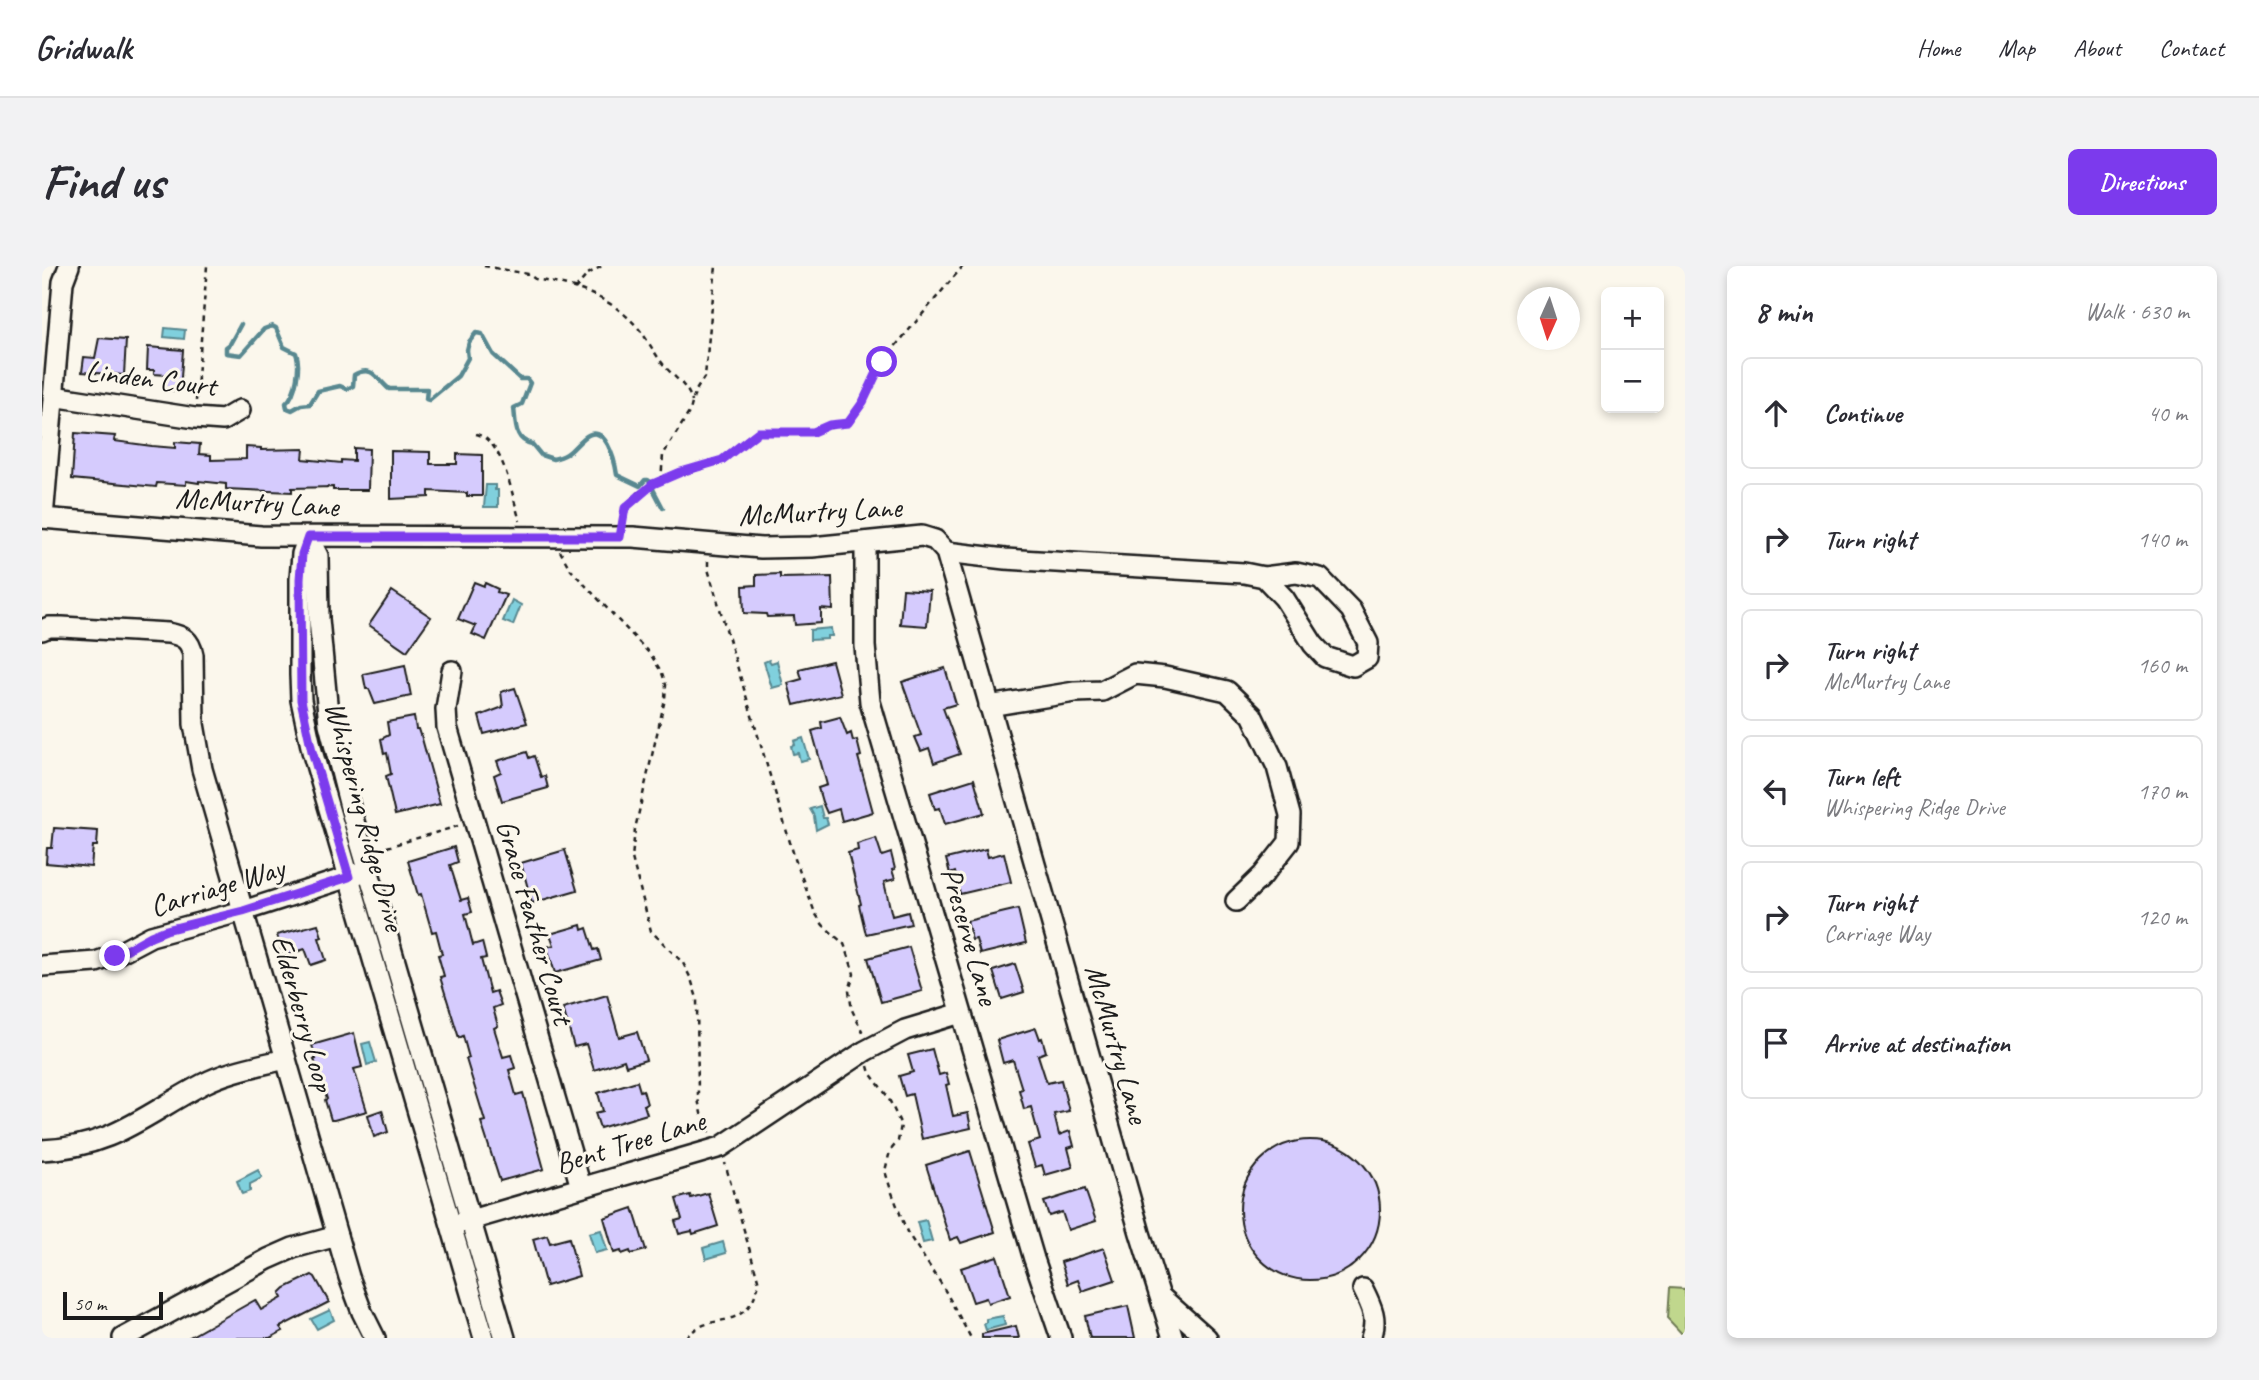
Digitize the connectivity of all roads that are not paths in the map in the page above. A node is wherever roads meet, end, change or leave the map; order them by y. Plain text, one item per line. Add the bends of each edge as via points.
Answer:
1 (69, 266) edge
2 (52, 396) junction
3 (240, 410) dead end
4 (43, 518) edge
5 (308, 537) junction
6 (865, 542) junction
7 (946, 552) junction
8 (1264, 577) junction
9 (42, 630) edge
10 (452, 671) dead end
11 (989, 706) junction
12 (367, 862) junction
13 (349, 877) junction
14 (1236, 901) dead end
15 (243, 911) junction
16 (42, 965) edge
17 (961, 1013) junction
18 (285, 1059) junction
19 (42, 1150) edge
20 (581, 1188) junction
21 (472, 1220) junction
22 (452, 1226) junction
23 (337, 1236) junction
24 (1363, 1289) dead end
25 (1160, 1297) junction
26 (123, 1338) edge
27 (375, 1338) edge
28 (484, 1338) edge
29 (505, 1338) edge
30 (1061, 1338) edge
31 (1173, 1338) edge
32 (1207, 1338) edge
33 (1371, 1338) edge

1 - 2 street via 63,282
2 - 3 street, Linden Court via 195,418 223,420
2 - 4 street
4 - 5 street, McMurtry Lane
5 - 6 street, McMurtry Lane via 620,537 761,548
5 - 12 street, Whispering Ridge Drive via 318,556 329,724
5 - 13 street, Whispering Ridge Drive via 300,579 301,700
6 - 7 street, McMurtry Lane via 922,536 935,540
6 - 17 street, Preserve Lane via 870,702
7 - 8 street
7 - 11 street, McMurtry Lane
8 - 8 street via 1296,573 1320,578 1351,610 1368,643 1367,658 1353,666 1325,657
9 - 15 street, Elderberry Loop via 168,633 181,635 191,645 194,724 202,769
10 - 20 street, Grace Feather Court via 447,727
11 - 14 street via 1102,691 1135,674 1227,691 1252,715 1277,767 1290,815 1289,842
11 - 25 street, McMurtry Lane
12 - 13 street, Carriage Way
12 - 21 street, Whispering Ridge Drive
13 - 15 street, Carriage Way
13 - 22 street, Whispering Ridge Drive
15 - 16 street, Carriage Way via 151,936 96,962
15 - 18 street, Elderberry Loop
17 - 20 street, Bent Tree Lane via 905,1030 864,1051 721,1147
17 - 30 street, Preserve Lane
18 - 19 street via 206,1083 124,1131 93,1143
18 - 23 street, Elderberry Loop
20 - 21 street, Bent Tree Lane
21 - 22 street, Bent Tree Lane
21 - 29 street, Whispering Ridge Drive
22 - 28 street, Whispering Ridge Drive
23 - 26 street via 268,1259
23 - 27 street, Elderberry Loop
24 - 33 street via 1375,1316
25 - 31 street, McMurtry Lane
25 - 32 street

